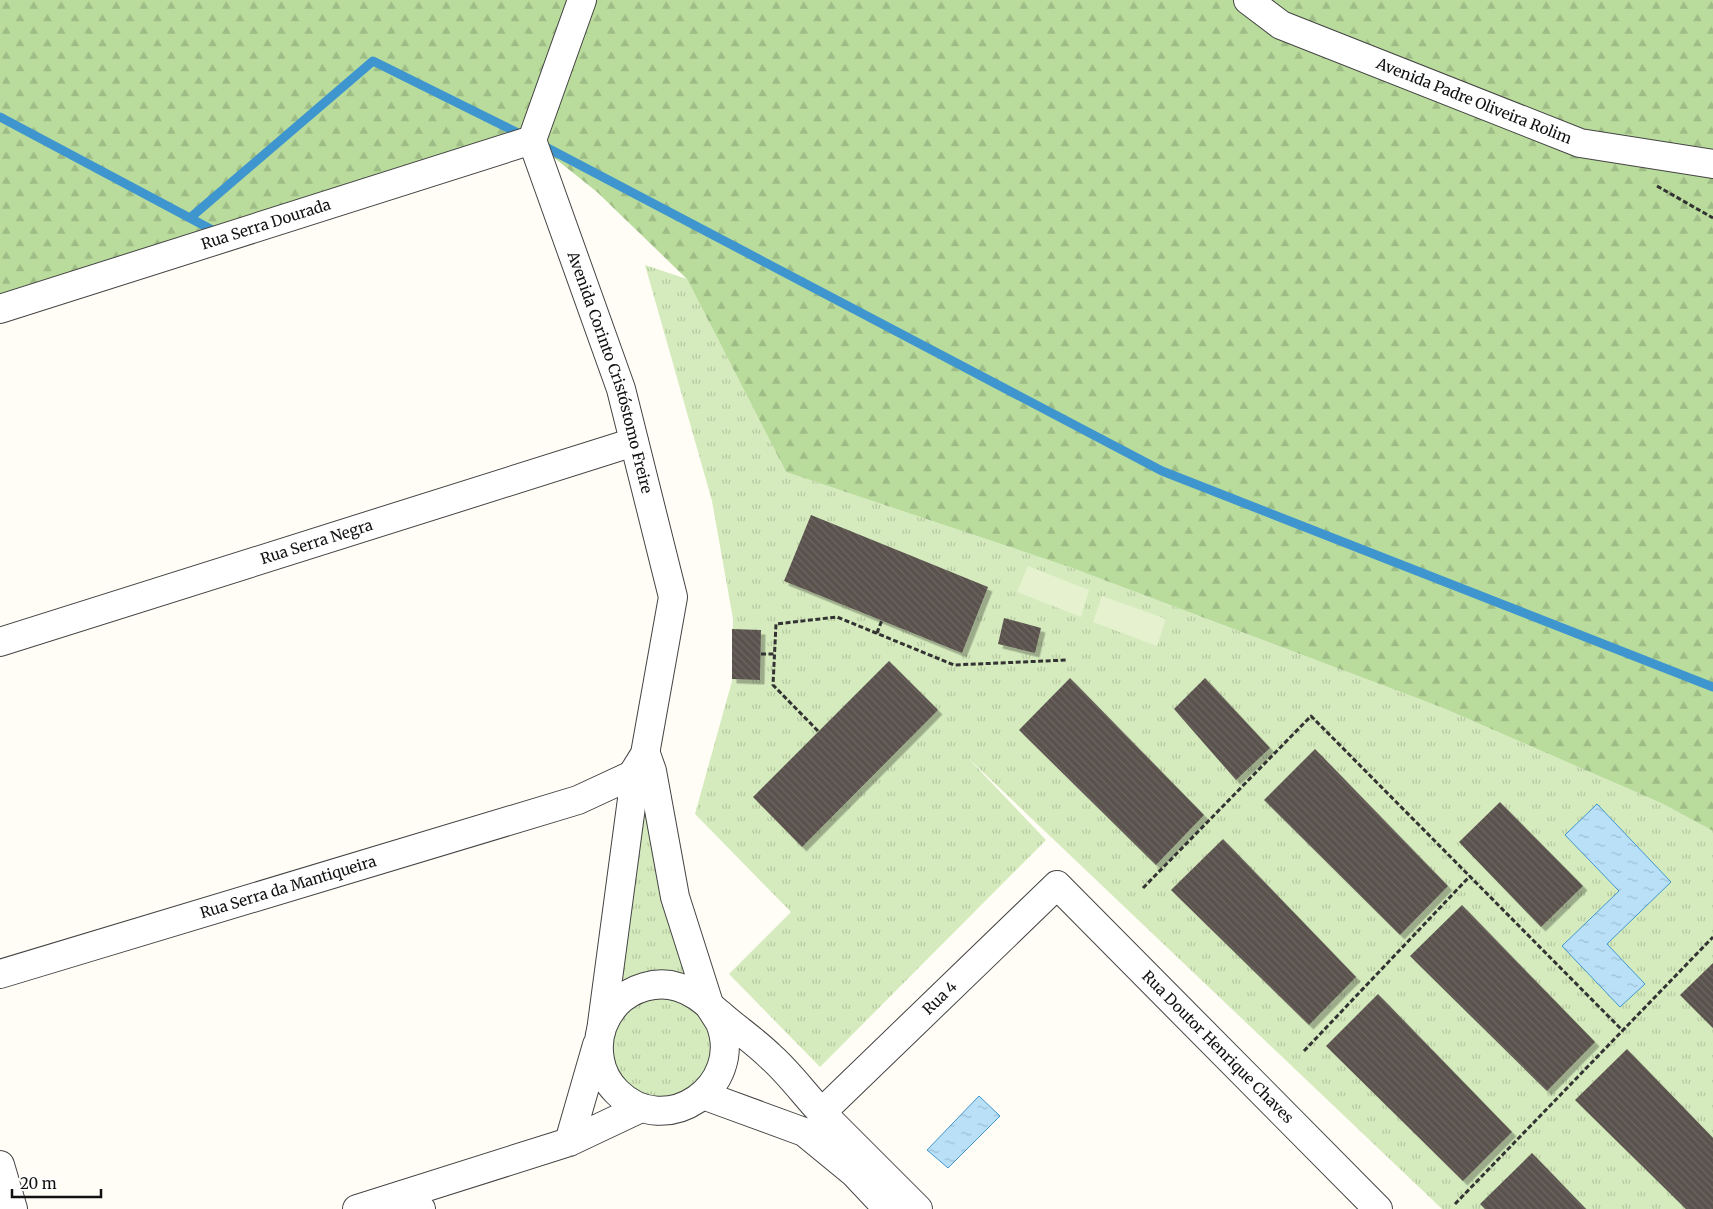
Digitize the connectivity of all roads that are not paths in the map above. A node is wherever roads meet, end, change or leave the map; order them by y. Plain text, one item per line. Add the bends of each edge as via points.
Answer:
1 (582, 0) edge
2 (1248, 0) edge
3 (532, 140) junction
4 (1713, 164) edge
5 (0, 309) edge
6 (634, 442) junction
7 (0, 642) edge
8 (643, 779) junction
9 (1057, 885) joint
10 (0, 974) edge
11 (710, 1007) junction
12 (600, 1033) junction
13 (703, 1095) junction
14 (641, 1108) junction
15 (822, 1112) junction
16 (569, 1142) junction
17 (0, 1166) edge
18 (412, 1202) edge
19 (14, 1209) edge
20 (357, 1209) edge
21 (888, 1209) edge
22 (918, 1209) edge
23 (1378, 1209) edge

1 - 3 street
2 - 4 street, Avenida Padre Oliveira Rolim via 1281,25 1580,143
3 - 5 street, Rua Serra Dourada
3 - 6 street, Avenida Corinto Cristóstomo Freire via 621,389
6 - 7 street, Rua Serra Negra
6 - 8 street, Avenida Corinto Cristóstomo Freire via 673,597
8 - 10 street, Rua Serra da Mantiqueira
8 - 11 street, Avenida Corinto Cristóstomo Freire
8 - 12 street, Avenida Corinto Cristóstomo Freire
9 - 15 street, Rua 4
9 - 23 street, Rua Doutor Henrique Chaves
11 - 12 street, Avenida Corinto Cristóstomo Freire via 695,994 677,986 658,984 622,998 608,1013
11 - 13 street, Avenida Corinto Cristóstomo Freire via 720,1023 724,1042 723,1062 716,1080
11 - 15 street, Avenida Corinto Cristóstomo Freire via 772,1057
12 - 14 street, Avenida Corinto Cristóstomo Freire via 598,1050 602,1069 611,1086 624,1099
12 - 16 street
13 - 14 street, Avenida Corinto Cristóstomo Freire via 674,1110
13 - 21 street via 804,1132 854,1173
14 - 16 street
15 - 22 street, Avenida Corinto Cristóstomo Freire
16 - 18 street
17 - 19 street
18 - 20 street

